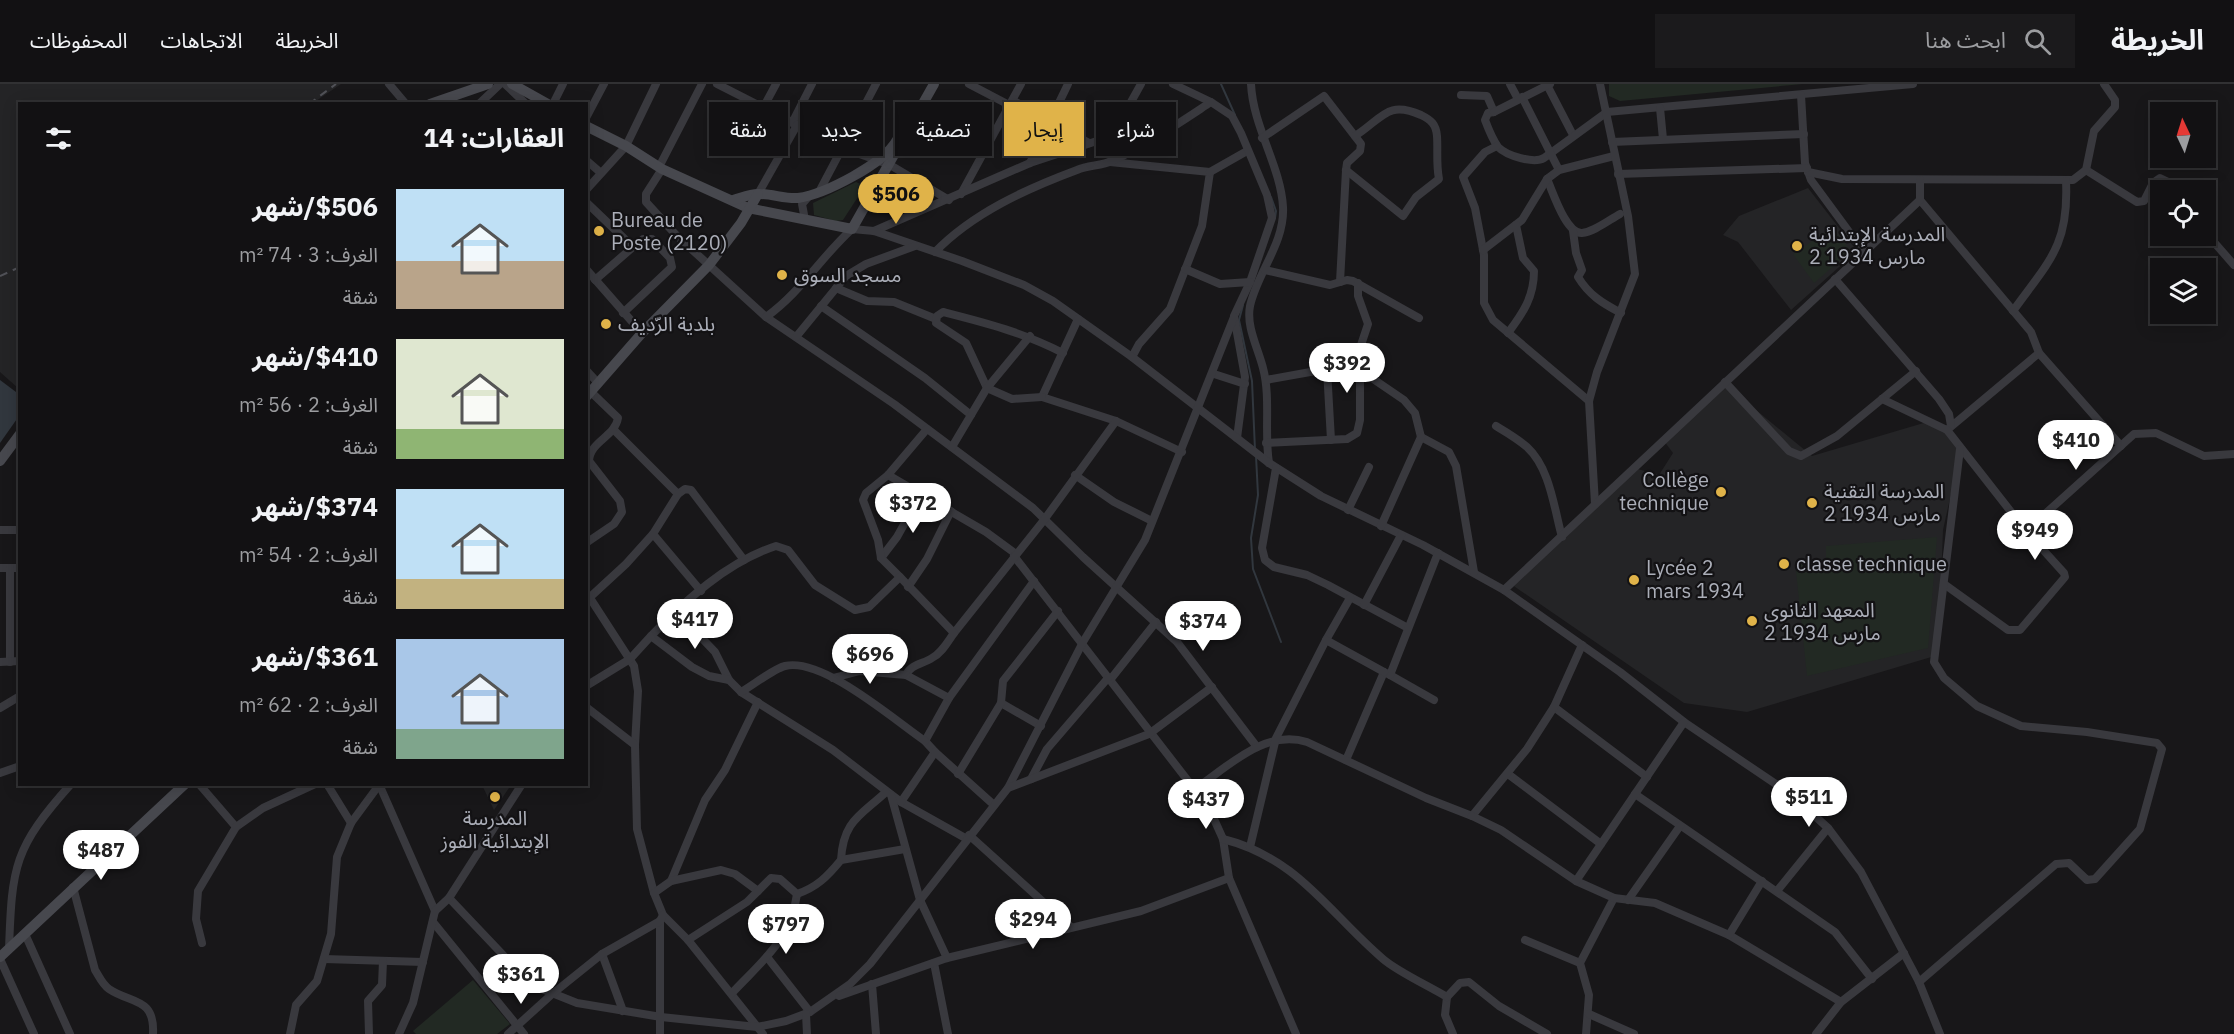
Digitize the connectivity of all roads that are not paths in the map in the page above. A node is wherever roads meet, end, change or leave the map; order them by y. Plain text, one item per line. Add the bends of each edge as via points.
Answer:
1 (389, 84) edge
2 (487, 84) edge
3 (500, 84) edge
4 (505, 84) edge
5 (516, 84) edge
6 (563, 84) edge
7 (604, 84) edge
8 (656, 84) edge
9 (702, 84) edge
10 (717, 84) edge
11 (777, 84) edge
12 (812, 84) edge
13 (876, 84) edge
14 (926, 84) edge
15 (934, 84) edge
16 (969, 84) edge
17 (1021, 84) edge
18 (1068, 84) edge
19 (1141, 84) edge
20 (1173, 84) edge
21 (1251, 84) edge
22 (1510, 84) edge
23 (1600, 84) edge
24 (1913, 84) edge
25 (2104, 84) edge
26 (1549, 85) edge
27 (1461, 95) dead end
28 (1801, 95) junction
29 (1520, 98) junction
30 (404, 102) edge
31 (436, 102) edge
32 (481, 102) edge
33 (524, 102) edge
34 (545, 102) edge
35 (554, 102) edge
36 (752, 102) edge
37 (766, 102) edge
38 (867, 102) edge
39 (1008, 102) edge
40 (1013, 102) edge
41 (1059, 102) edge
42 (1211, 102) junction
43 (1660, 108) junction
44 (1494, 112) junction
45 (1607, 112) junction
46 (588, 114) edge
47 (1004, 118) edge
48 (788, 121) edge
49 (794, 124) junction
50 (588, 127) edge
51 (800, 127) edge
52 (1804, 134) junction
53 (1573, 135) junction
54 (1355, 136) junction
55 (1262, 138) junction
56 (1663, 139) junction
57 (1084, 140) edge
58 (1612, 142) junction
59 (1089, 143) junction
60 (626, 146) junction
61 (1497, 146) junction
62 (1247, 151) junction
63 (1550, 154) junction
64 (839, 156) edge
65 (865, 156) edge
66 (1033, 156) edge
67 (1614, 156) junction
68 (588, 162) edge
69 (1110, 162) junction
70 (885, 163) junction
71 (1030, 163) junction
72 (661, 168) junction
73 (1346, 170) junction
74 (1559, 170) junction
75 (1808, 170) junction
76 (2086, 170) junction
77 (1210, 172) junction
78 (601, 173) junction
79 (1618, 174) junction
80 (1547, 179) junction
81 (1920, 180) junction
82 (2066, 181) junction
83 (588, 188) edge
84 (2150, 189) edge
85 (820, 190) junction
86 (758, 194) junction
87 (809, 196) junction
88 (960, 196) junction
89 (733, 200) junction
90 (949, 200) junction
91 (1920, 200) junction
92 (588, 206) edge
93 (748, 208) junction
94 (1620, 214) dead end
95 (806, 220) junction
96 (1516, 225) junction
97 (852, 229) junction
98 (874, 231) junction
99 (1573, 231) junction
100 (912, 244) junction
101 (2216, 245) edge
102 (633, 247) junction
103 (1483, 249) junction
104 (935, 252) junction
105 (1864, 252) junction
106 (709, 265) junction
107 (2234, 265) edge
108 (1185, 270) junction
109 (1265, 270) junction
110 (588, 271) edge
111 (1835, 279) junction
112 (596, 280) junction
113 (1250, 282) junction
114 (1340, 282) junction
115 (1358, 283) junction
116 (836, 288) junction
117 (821, 306) junction
118 (2013, 311) junction
119 (623, 313) junction
120 (1621, 313) junction
121 (1234, 316) junction
122 (768, 318) junction
123 (1419, 318) dead end
124 (936, 319) junction
125 (1078, 319) junction
126 (642, 333) junction
127 (1509, 333) junction
128 (794, 335) junction
129 (1030, 336) junction
130 (2039, 352) junction
131 (1063, 353) junction
132 (1132, 357) junction
133 (1327, 369) junction
134 (1359, 370) junction
135 (1916, 371) junction
136 (1214, 374) junction
137 (1266, 380) junction
138 (1725, 382) junction
139 (1245, 384) junction
140 (987, 388) junction
141 (592, 390) edge
142 (1042, 397) junction
143 (1882, 399) junction
144 (1589, 401) junction
145 (1200, 408) junction
146 (971, 415) junction
147 (1116, 421) junction
148 (1496, 426) dead end
149 (1949, 428) junction
150 (927, 429) junction
151 (614, 430) junction
152 (18, 437) edge
153 (1421, 437) junction
154 (1239, 440) junction
155 (1331, 440) junction
156 (1266, 443) junction
157 (2121, 446) junction
158 (952, 447) junction
159 (1960, 450) junction
160 (1182, 452) junction
161 (2234, 454) edge
162 (0, 461) edge
163 (1269, 463) junction
164 (1369, 467) dead end
165 (888, 475) junction
166 (1075, 475) junction
167 (677, 494) junction
168 (921, 494) junction
169 (1595, 504) junction
170 (1348, 510) junction
171 (951, 511) junction
172 (1044, 520) junction
173 (1152, 521) junction
174 (1381, 526) junction
175 (0, 530) edge
176 (18, 530) edge
177 (2026, 531) junction
178 (653, 534) junction
179 (1401, 535) junction
180 (1562, 537) junction
181 (588, 542) edge
182 (1438, 554) junction
183 (1015, 555) junction
184 (881, 558) junction
185 (744, 560) junction
186 (0, 568) edge
187 (10, 568) junction
188 (18, 568) edge
189 (1474, 573) junction
190 (900, 577) junction
191 (1034, 581) junction
192 (1944, 584) junction
193 (908, 587) junction
194 (1116, 588) junction
195 (1504, 590) junction
196 (701, 591) junction
197 (1350, 598) junction
198 (588, 599) edge
199 (1364, 605) junction
200 (675, 611) junction
201 (1058, 611) junction
202 (0, 622) edge
203 (1156, 622) junction
204 (10, 623) junction
205 (1408, 628) junction
206 (954, 633) junction
207 (651, 636) junction
208 (1326, 640) junction
209 (1083, 642) junction
210 (1582, 645) junction
211 (630, 659) junction
212 (18, 661) edge
213 (0, 662) edge
214 (10, 662) junction
215 (1387, 674) junction
216 (906, 675) junction
217 (833, 678) junction
218 (1109, 679) junction
219 (729, 680) junction
220 (588, 685) edge
221 (1212, 687) junction
222 (741, 692) junction
223 (18, 697) edge
224 (949, 698) junction
225 (1434, 700) dead end
226 (758, 702) junction
227 (1001, 703) junction
228 (1554, 707) junction
229 (0, 708) edge
230 (588, 709) edge
231 (1684, 722) junction
232 (1041, 726) junction
233 (1149, 734) junction
234 (1276, 738) junction
235 (925, 741) junction
236 (635, 745) junction
237 (1257, 747) junction
238 (934, 752) junction
239 (1346, 760) junction
240 (18, 767) edge
241 (0, 773) edge
242 (958, 774) junction
243 (1508, 774) junction
244 (1647, 777) junction
245 (1031, 779) junction
246 (69, 786) edge
247 (183, 786) edge
248 (201, 786) edge
249 (311, 786) edge
250 (328, 786) edge
251 (378, 786) edge
252 (379, 786) edge
253 (521, 786) edge
254 (1008, 788) junction
255 (1196, 789) junction
256 (889, 794) junction
257 (1635, 794) junction
258 (901, 802) junction
259 (994, 805) junction
260 (1472, 816) junction
261 (351, 823) junction
262 (1680, 826) junction
263 (236, 827) junction
264 (1828, 828) junction
265 (968, 837) junction
266 (1222, 840) junction
267 (1601, 844) junction
268 (1250, 847) junction
269 (905, 849) junction
270 (841, 860) junction
271 (1228, 878) junction
272 (671, 880) junction
273 (1576, 881) junction
274 (1762, 881) junction
275 (73, 887) junction
276 (758, 891) junction
277 (1777, 891) junction
278 (654, 893) junction
279 (797, 894) junction
280 (449, 898) junction
281 (1614, 898) junction
282 (920, 900) junction
283 (1628, 900) junction
284 (435, 911) junction
285 (661, 918) junction
286 (433, 922) junction
287 (1071, 927) junction
288 (25, 934) junction
289 (1729, 936) junction
290 (688, 940) junction
291 (1525, 940) dead end
292 (202, 943) dead end
293 (9, 949) junction
294 (1904, 953) junction
295 (602, 954) junction
296 (767, 957) junction
297 (0, 958) edge
298 (947, 958) junction
299 (324, 959) junction
300 (383, 961) junction
301 (423, 962) junction
302 (934, 963) junction
303 (1580, 963) junction
304 (1872, 979) junction
305 (1919, 982) junction
306 (872, 984) junction
307 (732, 993) junction
308 (551, 995) junction
309 (1447, 997) junction
310 (829, 1000) junction
311 (1841, 1002) junction
312 (623, 1011) junction
313 (808, 1013) junction
314 (1589, 1014) junction
315 (661, 1017) junction
316 (518, 1026) junction
317 (757, 1027) junction
318 (398, 1033) edge
319 (34, 1034) edge
320 (70, 1034) edge
321 (153, 1034) edge
322 (290, 1034) edge
323 (369, 1034) edge
324 (508, 1034) edge
325 (525, 1034) edge
326 (660, 1034) edge
327 (763, 1034) edge
328 (807, 1034) edge
329 (876, 1034) edge
330 (948, 1034) edge
331 (1296, 1034) edge
332 (1453, 1034) edge
333 (1547, 1034) edge
334 (1586, 1034) edge
335 (1634, 1034) edge
336 (1816, 1034) edge
337 (1940, 1034) edge

1 - 30 street
2 - 31 street
3 - 32 street
4 - 33 street
5 - 34 street
6 - 35 street
7 - 46 street
8 - 60 street
9 - 72 street
10 - 36 street
11 - 37 street
12 - 49 street
13 - 38 street
14 - 70 street
15 - 70 street
16 - 39 street
17 - 40 street
18 - 41 street
19 - 59 street via 1112,136
20 - 42 street
21 - 55 street
22 - 29 street
23 - 45 street
24 - 28 street
25 - 76 street via 2116,105 2094,131
26 - 29 street
26 - 53 street
27 - 44 street via 1485,94
28 - 43 street
28 - 52 street
29 - 44 street
29 - 63 street
42 - 62 street via 1232,116
42 - 69 street
43 - 45 street
43 - 56 street
44 - 61 street via 1488,113 1485,120
45 - 53 street
45 - 58 street
47 - 88 street
48 - 49 street
49 - 51 street
49 - 86 street
50 - 60 street
52 - 56 street
52 - 75 street
53 - 63 street
54 - 55 street via 1324,96
54 - 73 street via 1362,148 1347,163
54 - 73 street via 1400,107 1428,118 1434,123 1437,136 1439,179 1402,216
55 - 109 street via 1283,208
56 - 58 street
57 - 59 street
58 - 67 street
59 - 71 street
60 - 72 street
60 - 78 street
61 - 63 street via 1535,161
61 - 103 street via 1485,152 1463,177 1475,208
62 - 77 street
62 - 113 street via 1267,195 1272,218
63 - 74 street
64 - 85 street
65 - 70 street
66 - 71 street
67 - 74 street
67 - 79 street
68 - 78 street
69 - 77 street
69 - 104 street via 1080,168 1000,205 962,227
70 - 85 street
70 - 90 street
70 - 97 street
71 - 88 street
72 - 89 street
72 - 106 street via 646,194 646,205
73 - 114 street
74 - 80 street
75 - 79 street
75 - 81 street via 1833,179
75 - 105 street via 1817,190
76 - 82 street via 2078,178
76 - 84 street via 2138,202 2144,201
77 - 108 street via 1202,226
78 - 83 street
79 - 120 street via 1635,263
80 - 96 street
80 - 99 street
81 - 82 street
81 - 91 street
82 - 118 street via 2066,219 2060,242
85 - 87 street
86 - 87 street
86 - 89 street
86 - 93 street
87 - 95 street via 802,204
88 - 90 street
89 - 93 street
90 - 98 street
91 - 105 street
91 - 118 street
92 - 102 street
93 - 95 street
93 - 106 street via 741,224
94 - 99 street via 1588,232
95 - 97 street
96 - 103 street
96 - 127 street via 1523,258 1534,271 1534,283 1524,312
97 - 98 street
97 - 122 street via 831,248 789,301
98 - 100 street
99 - 120 street via 1582,270 1578,277 1597,300
100 - 104 street
100 - 116 street via 866,264 846,276
101 - 107 street
102 - 112 street
102 - 119 street via 643,239 652,239 670,258 672,267
103 - 127 street via 1484,303 1493,320
104 - 125 street via 1024,285
105 - 111 street
106 - 122 street
106 - 126 street
108 - 113 street via 1220,284
108 - 132 street via 1170,309
109 - 114 street via 1330,285
109 - 137 street via 1254,292 1250,318
110 - 112 street
111 - 135 street
111 - 138 street
112 - 119 street
113 - 121 street
114 - 115 street
115 - 123 street
115 - 134 street via 1358,296 1368,324 1360,348
116 - 117 street
116 - 124 street via 867,301 894,302
117 - 128 street
117 - 146 street
118 - 130 street via 2031,332
119 - 126 street
120 - 144 street
121 - 136 street
121 - 139 street
122 - 128 street
124 - 129 street via 943,312
124 - 140 street via 936,323 966,343
125 - 131 street
125 - 132 street
126 - 141 street
127 - 144 street
128 - 150 street
129 - 131 street
129 - 140 street
130 - 149 street
130 - 157 street
131 - 142 street
132 - 145 street
133 - 134 street
133 - 137 street
133 - 155 street
134 - 153 street via 1404,400 1415,413
134 - 155 street via 1357,433 1347,439
135 - 143 street
135 - 149 street via 1948,411
136 - 139 street
136 - 145 street
137 - 156 street
138 - 143 street via 1797,456 1837,436
138 - 169 street
139 - 154 street
140 - 142 street via 1012,399
140 - 146 street
141 - 151 street via 618,418
142 - 147 street
143 - 149 street
144 - 169 street
145 - 154 street
145 - 160 street
146 - 158 street
147 - 160 street
147 - 166 street
148 - 180 street via 1535,457 1546,479
149 - 159 street
150 - 158 street
150 - 165 street
151 - 167 street
151 - 181 street via 594,447 589,461 620,501 621,516
152 - 162 street
153 - 174 street
153 - 189 street via 1449,452 1456,466
154 - 163 street
155 - 156 street
156 - 163 street
157 - 161 street via 2134,434 2152,432 2204,456
157 - 177 street
158 - 172 street via 1021,497
159 - 177 street
159 - 192 street
160 - 173 street
163 - 170 street
163 - 197 street via 1262,548 1265,560 1274,567 1307,575
164 - 170 street
165 - 168 street
165 - 184 street via 863,500 879,540
166 - 172 street
166 - 173 street via 1114,502
167 - 178 street
167 - 185 street via 691,490
168 - 171 street
168 - 184 street
169 - 180 street
170 - 174 street
171 - 183 street via 1004,543
171 - 193 street
172 - 183 street
172 - 194 street
173 - 194 street via 1137,556
174 - 179 street
175 - 176 street
177 - 192 street via 2065,578 2020,630 2008,630
178 - 196 street
178 - 198 street
179 - 182 street
179 - 199 street
180 - 195 street
182 - 189 street
182 - 205 street
183 - 191 street
183 - 206 street
184 - 190 street
185 - 190 street via 782,546 815,585 855,610 874,603
185 - 196 street
186 - 187 street
187 - 188 street
187 - 204 street
189 - 195 street
190 - 193 street
191 - 201 street
191 - 224 street
192 - 305 street via 1935,668 1977,706 2021,726 2157,743 2162,749 2139,829 2095,879 2087,880 2069,863 2056,864
193 - 206 street
194 - 203 street
194 - 209 street
195 - 210 street
196 - 200 street
197 - 199 street
197 - 208 street
198 - 211 street
199 - 205 street
200 - 207 street
200 - 219 street via 715,652
201 - 209 street
201 - 227 street via 1013,666 1004,681
202 - 204 street
203 - 218 street
203 - 221 street
204 - 214 street
205 - 215 street
206 - 216 street via 935,657 921,661
207 - 211 street
207 - 219 street via 701,673
208 - 215 street
208 - 234 street
209 - 218 street
209 - 232 street
210 - 228 street
210 - 231 street
211 - 220 street
211 - 236 street via 638,691
212 - 214 street
213 - 214 street
215 - 225 street
215 - 239 street
216 - 217 street via 860,671
216 - 224 street
217 - 222 street via 800,664 782,666
217 - 235 street
218 - 233 street
218 - 245 street via 1047,749
219 - 222 street
221 - 233 street
221 - 237 street
222 - 226 street
223 - 229 street
224 - 235 street
226 - 256 street via 832,750
226 - 272 street via 725,770 705,800
227 - 232 street
227 - 242 street
228 - 243 street
228 - 244 street
230 - 236 street
231 - 244 street
231 - 264 street via 1792,795
232 - 254 street
233 - 245 street
233 - 255 street
234 - 237 street
234 - 239 street via 1307,742
234 - 268 street
235 - 238 street
236 - 278 street via 637,829
237 - 255 street
238 - 242 street
238 - 258 street
239 - 260 street
240 - 241 street
242 - 259 street
243 - 260 street
243 - 267 street
244 - 257 street
245 - 254 street
246 - 293 street via 23,848 12,887
247 - 275 street
248 - 263 street
249 - 263 street via 263,808
250 - 261 street
251 - 261 street
252 - 284 street
253 - 280 street
254 - 259 street
255 - 266 street via 1209,807
256 - 258 street
256 - 269 street
256 - 270 street via 846,830
257 - 262 street
257 - 267 street
258 - 265 street
259 - 265 street
260 - 273 street via 1510,835
261 - 299 street via 337,857 333,916
262 - 274 street
262 - 283 street
263 - 292 street via 198,891 196,919
264 - 277 street
264 - 294 street via 1861,872
265 - 282 street
265 - 287 street
266 - 268 street
266 - 271 street
267 - 273 street
268 - 309 street via 1292,872 1385,962
269 - 270 street
269 - 282 street
270 - 279 street via 813,889
271 - 287 street via 1142,911
271 - 331 street
272 - 276 street via 721,870 735,874
272 - 278 street
273 - 281 street
274 - 277 street
274 - 289 street
275 - 288 street
275 - 321 street via 101,981 109,989 142,1003 154,1023
276 - 279 street via 777,877
276 - 290 street
277 - 304 street via 1836,932
278 - 285 street
279 - 296 street via 789,928
280 - 284 street
280 - 308 street via 525,978
281 - 283 street
281 - 303 street
282 - 298 street
282 - 310 street via 870,964
283 - 289 street via 1655,903
284 - 286 street
285 - 290 street
285 - 295 street
285 - 315 street
286 - 301 street
286 - 316 street
287 - 298 street
288 - 293 street
288 - 320 street
289 - 311 street
290 - 307 street
291 - 303 street
293 - 297 street
294 - 304 street
294 - 305 street
295 - 308 street
295 - 312 street
296 - 307 street
296 - 313 street
297 - 319 street
298 - 302 street
299 - 300 street
299 - 322 street via 317,981 296,1005
300 - 301 street
300 - 323 street via 382,985 368,1000
301 - 318 street via 413,1003
302 - 306 street
302 - 330 street
303 - 314 street
304 - 311 street
305 - 337 street
306 - 310 street
306 - 329 street
307 - 317 street
308 - 312 street
308 - 316 street
309 - 332 street via 1445,1015
309 - 333 street via 1460,983 1469,982 1499,1006
310 - 313 street
311 - 336 street
312 - 315 street
313 - 317 street
313 - 328 street
314 - 334 street
314 - 335 street
315 - 317 street
315 - 326 street
316 - 324 street
316 - 325 street
317 - 327 street

